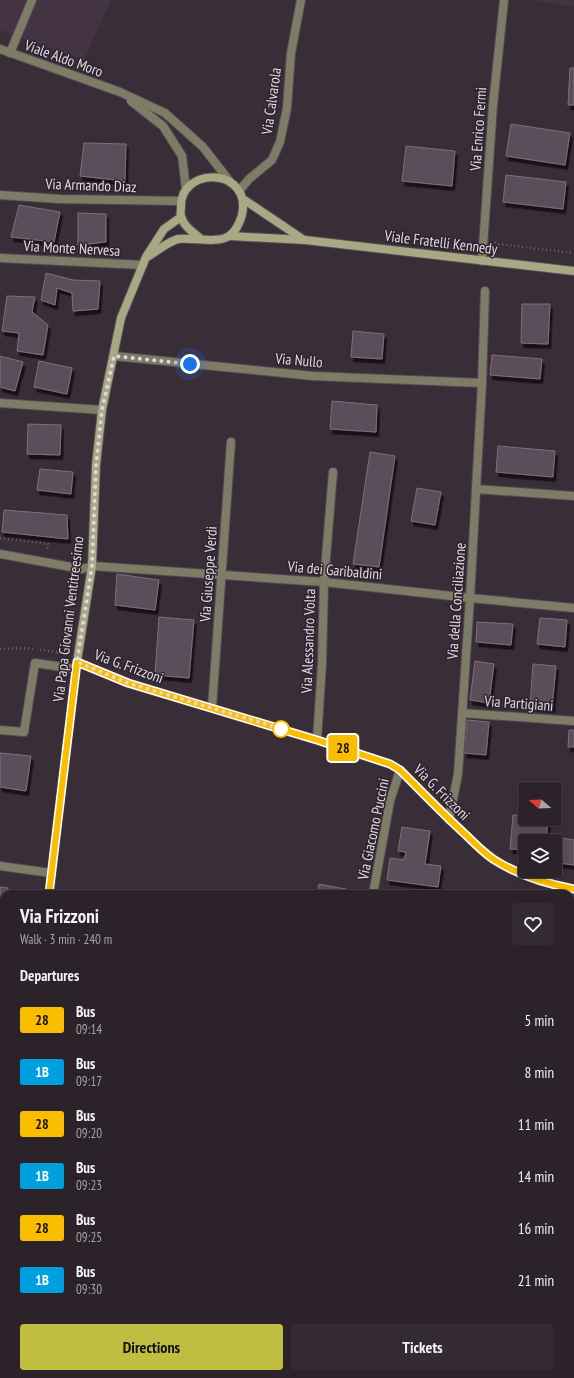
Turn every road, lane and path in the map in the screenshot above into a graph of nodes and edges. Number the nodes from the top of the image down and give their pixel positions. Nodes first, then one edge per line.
1 (32, 0) edge
2 (300, 0) edge
3 (504, 0) edge
4 (0, 50) edge
5 (10, 53) junction
6 (120, 92) junction
7 (231, 183) junction
8 (186, 189) junction
9 (239, 190) junction
10 (0, 195) edge
11 (243, 199) junction
12 (181, 201) junction
13 (181, 217) junction
14 (230, 236) junction
15 (484, 236) junction
16 (201, 239) junction
17 (305, 240) junction
18 (574, 253) edge
19 (146, 257) junction
20 (0, 258) edge
21 (482, 261) junction
22 (143, 265) junction
23 (574, 271) edge
24 (485, 291) dead end
25 (114, 356) junction
26 (482, 383) junction
27 (0, 403) edge
28 (102, 410) junction
29 (231, 442) dead end
30 (333, 472) dead end
31 (476, 489) junction
32 (574, 496) edge
33 (0, 538) edge
34 (0, 554) edge
35 (43, 562) junction
36 (92, 566) junction
37 (222, 575) junction
38 (324, 582) junction
39 (470, 598) junction
40 (574, 608) edge
41 (77, 666) junction
42 (212, 708) junction
43 (462, 713) junction
44 (574, 721) edge
45 (0, 730) edge
46 (317, 740) junction
47 (400, 770) junction
48 (449, 820) junction
49 (0, 866) edge
50 (52, 872) junction
51 (574, 889) edge
52 (50, 890) edge
53 (374, 890) edge

1 - 5 street
2 - 9 street, Via Calvarola
3 - 15 street, Via Enrico Fermi
4 - 5 street, Viale Aldo Moro
5 - 6 street, Viale Aldo Moro
6 - 7 street, Viale Aldo Moro
6 - 8 street, Viale Aldo Moro
7 - 8 street
7 - 9 street
8 - 12 street
9 - 11 street
10 - 12 street, Via Armando Diaz
11 - 14 street
11 - 17 street, Viale Fratelli Kennedy
12 - 13 street
13 - 16 street
13 - 19 street, Via Papa Giovanni Ventitreesimo
14 - 16 street
14 - 17 street, Viale Fratelli Kennedy
15 - 18 path
15 - 21 street, Via Enrico Fermi
16 - 19 street
17 - 21 street, Viale Fratelli Kennedy
19 - 22 street, Via Papa Giovanni Ventitreesimo
20 - 22 street, Via Monte Nervesa
21 - 23 street, Viale Fratelli Kennedy
22 - 25 street, Via Papa Giovanni Ventitreesimo
24 - 26 street, Via della Conciliazione
25 - 26 street, Via Nullo
25 - 28 street, Via Papa Giovanni Ventitreesimo
26 - 31 street, Via della Conciliazione
27 - 28 street
28 - 36 street, Via Papa Giovanni Ventitreesimo
29 - 37 street, Via Giuseppe Verdi
30 - 38 street, Via Alessandro Volta
31 - 32 street
31 - 39 street, Via della Conciliazione
33 - 35 path
34 - 35 street, Via dei Garibaldini
35 - 36 street, Via dei Garibaldini
36 - 37 street, Via dei Garibaldini
36 - 41 street, Via Papa Giovanni Ventitreesimo
37 - 38 street, Via dei Garibaldini
37 - 42 street, Via Giuseppe Verdi
38 - 39 street, Via dei Garibaldini
38 - 46 street, Via Alessandro Volta
39 - 40 street, Via dei Garibaldini
39 - 43 street, Via della Conciliazione
41 - 42 street, Via G. Frizzoni
41 - 45 street, Via G. Frizzoni
41 - 50 street, Via Papa Giovanni Ventitreesimo
42 - 46 street, Via G. Frizzoni
43 - 44 street, Via Partigiani
43 - 48 street, Via della Conciliazione
46 - 47 street, Via G. Frizzoni
47 - 48 street, Via G. Frizzoni
47 - 53 street, Via Giacomo Puccini
48 - 51 street, Via G. Frizzoni
49 - 50 street
50 - 52 street, Via Papa Giovanni Ventitreesimo

